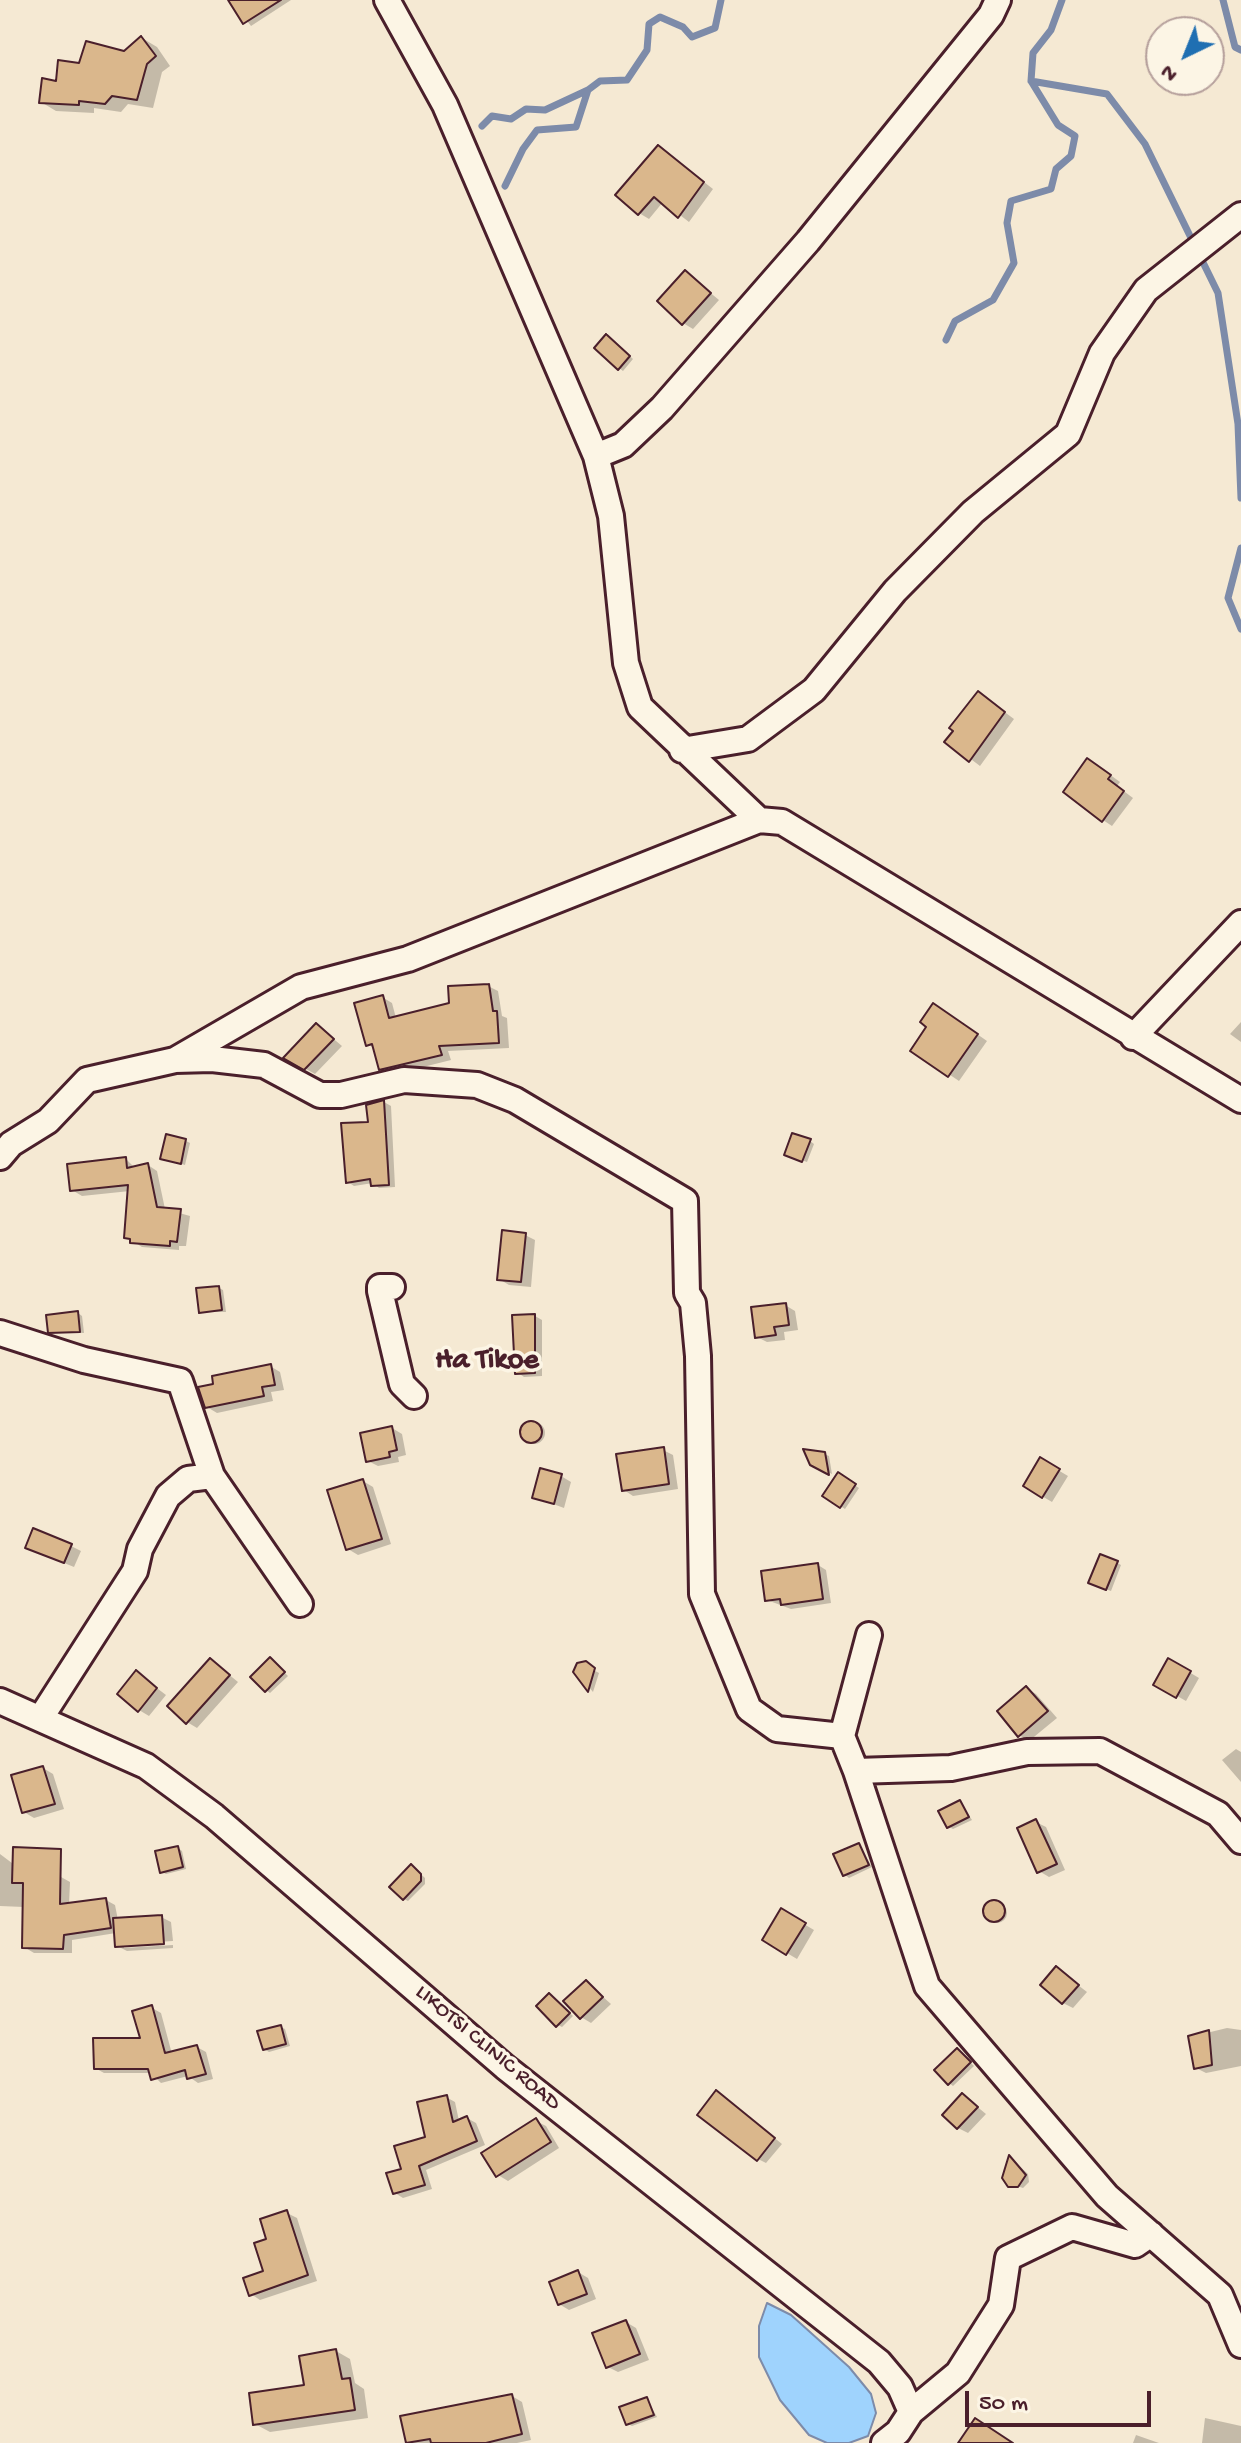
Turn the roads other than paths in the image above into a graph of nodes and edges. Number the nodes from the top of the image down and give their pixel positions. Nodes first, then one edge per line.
1 (387, 0) edge
2 (998, 0) edge
3 (1241, 215) edge
4 (596, 456) junction
5 (682, 750) junction
6 (759, 820) junction
7 (1241, 923) edge
8 (1133, 1037) junction
9 (175, 1060) junction
10 (1241, 1100) edge
11 (0, 1157) edge
12 (392, 1287) dead end
13 (0, 1333) edge
14 (414, 1396) dead end
15 (212, 1476) junction
16 (300, 1604) dead end
17 (869, 1635) dead end
18 (0, 1701) edge
19 (40, 1719) junction
20 (842, 1736) junction
21 (856, 1771) junction
22 (1241, 1804) edge
23 (1218, 1814) junction
24 (1241, 1841) edge
25 (1151, 2234) junction
26 (1230, 2296) edge
27 (1241, 2345) edge
28 (911, 2412) junction
29 (884, 2443) edge

1 - 4 street
2 - 4 street
3 - 5 street
4 - 5 street
5 - 6 street
6 - 8 street
6 - 9 street
7 - 8 street
8 - 10 street
9 - 11 street
9 - 20 street
12 - 14 street
13 - 15 street
15 - 16 street
15 - 19 street
17 - 20 street
18 - 19 street, LIKOTSI CLINIC ROAD
19 - 28 street, LIKOTSI CLINIC ROAD
20 - 21 street
21 - 23 street
21 - 25 street
22 - 23 street
23 - 24 street
25 - 26 street
25 - 28 street
26 - 27 street
28 - 29 street

